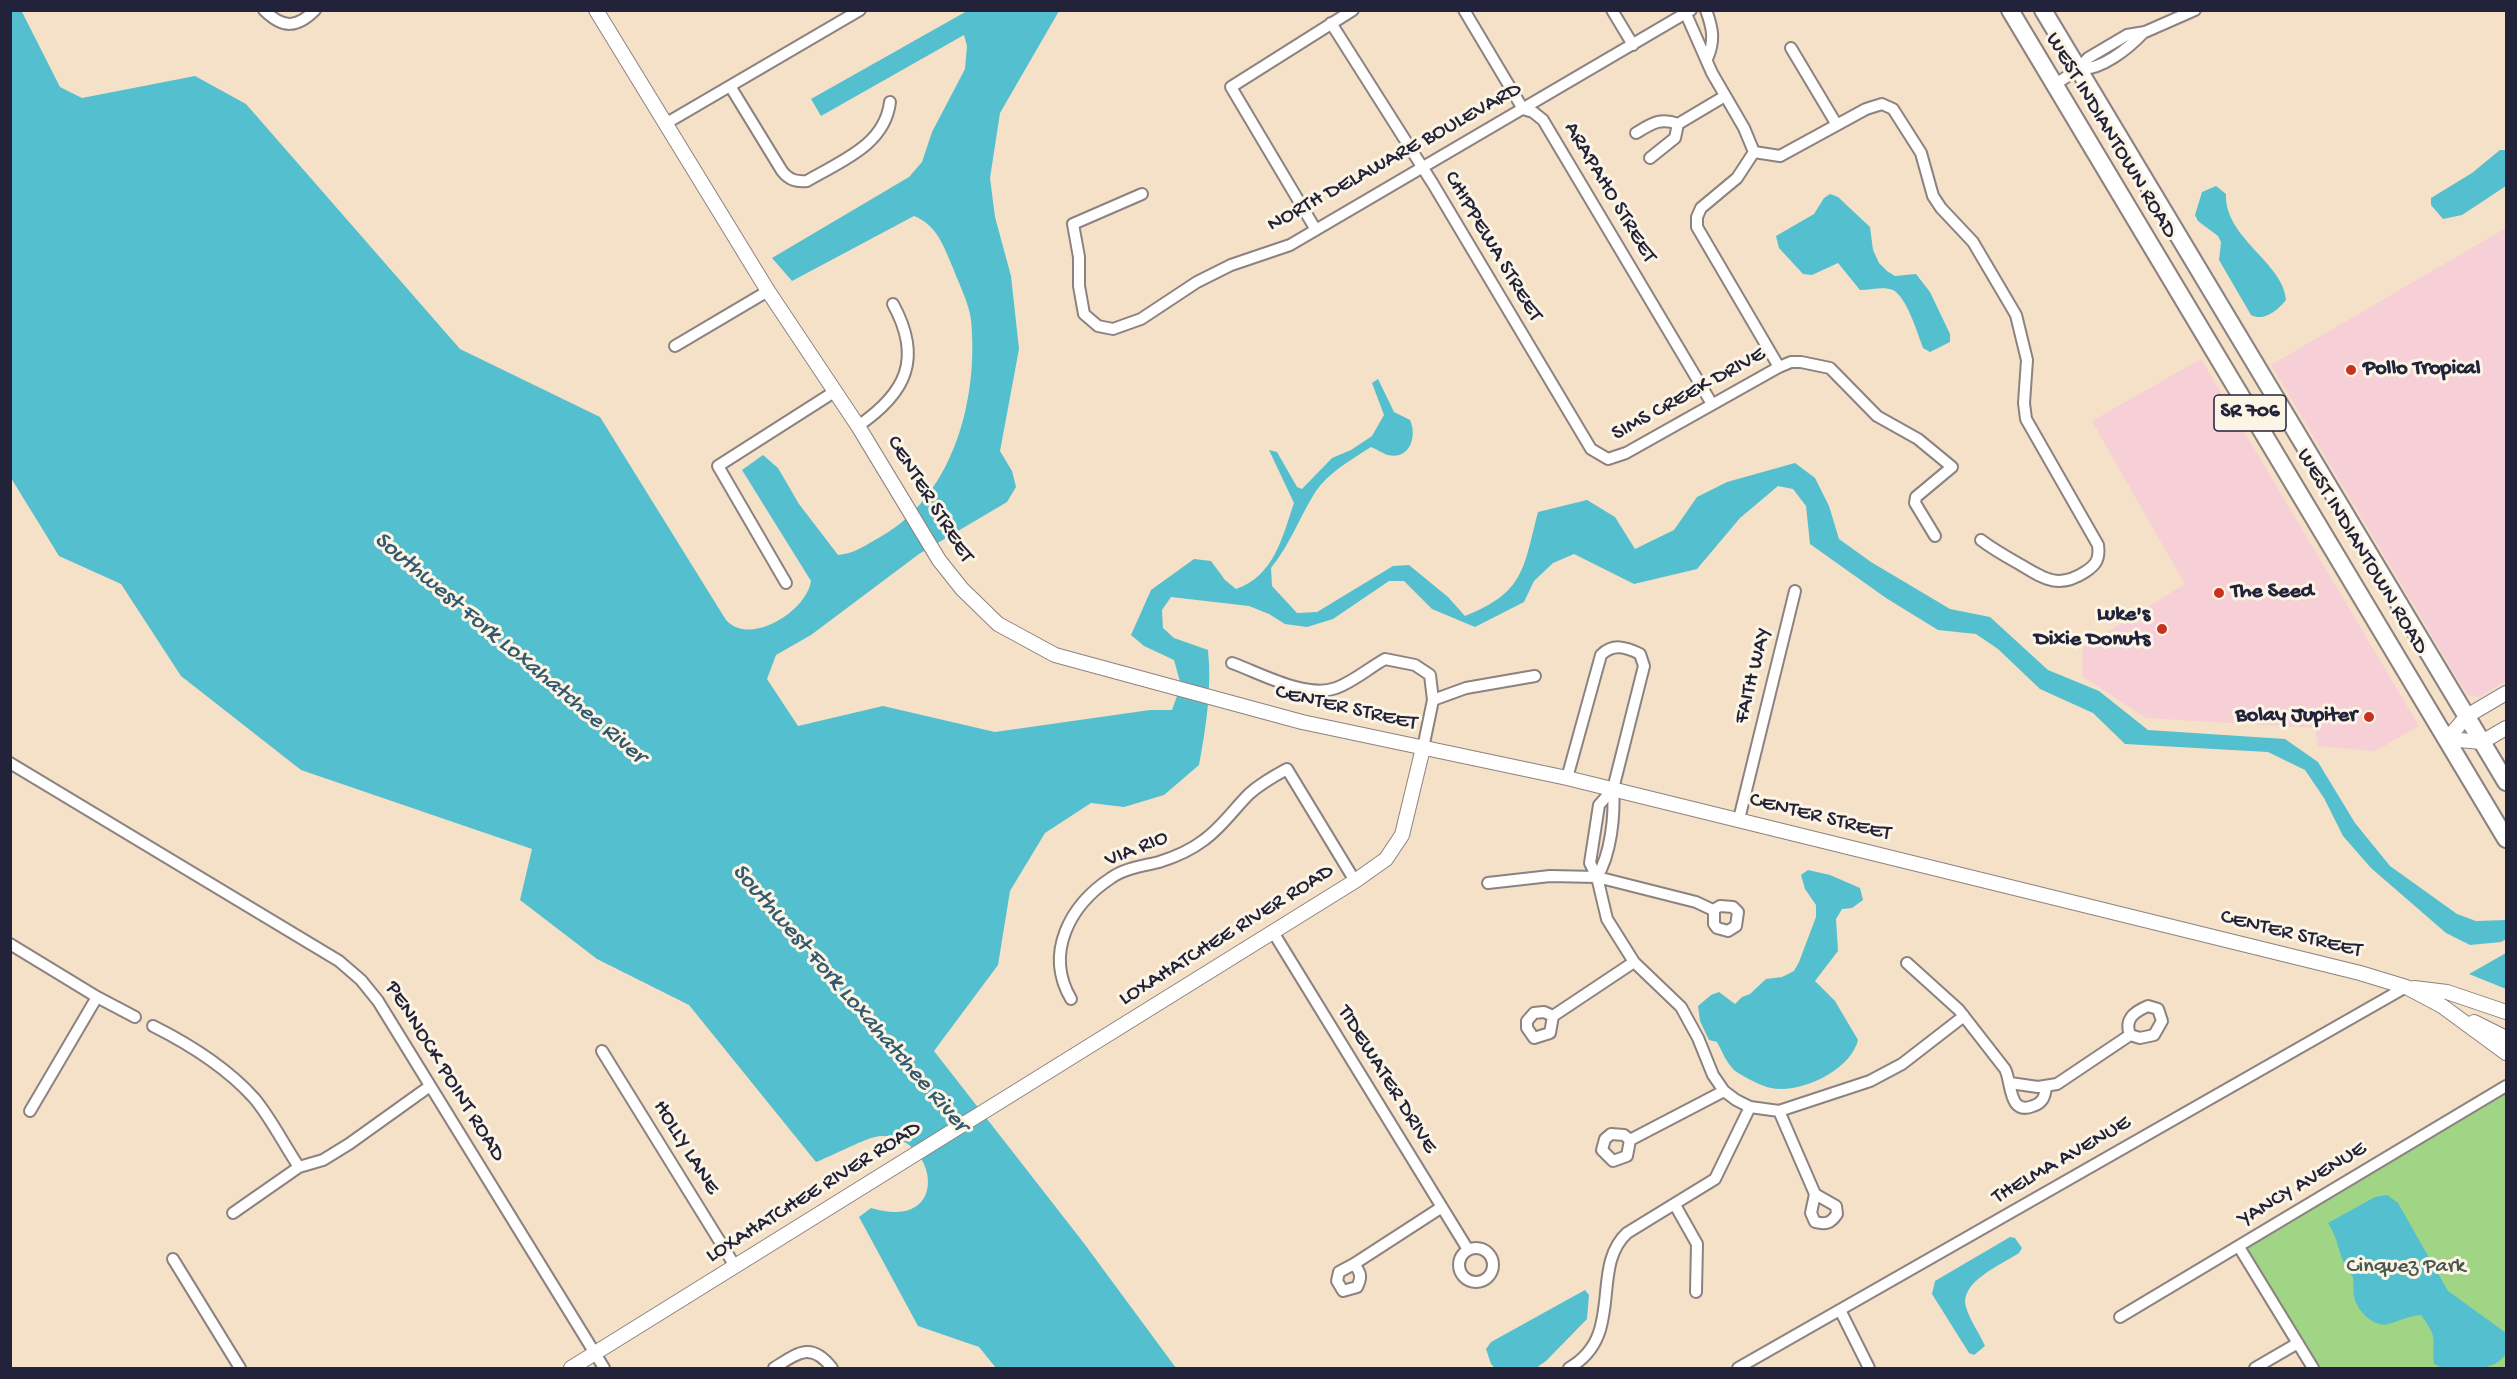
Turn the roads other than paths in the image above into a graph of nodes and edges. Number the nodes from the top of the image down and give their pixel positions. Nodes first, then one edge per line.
1 (264, 10) edge
2 (315, 10) edge
3 (596, 10) edge
4 (860, 10) edge
5 (1353, 10) edge
6 (1464, 10) edge
7 (1612, 10) edge
8 (1706, 10) edge
9 (2010, 10) edge
10 (2043, 10) edge
11 (2195, 10) edge
12 (1688, 12) edge
13 (1331, 23) junction
14 (1633, 45) junction
15 (1791, 48) dead end
16 (1707, 59) junction
17 (2078, 69) junction
18 (730, 86) junction
19 (2053, 86) junction
20 (1725, 96) junction
21 (890, 102) dead end
22 (1522, 109) junction
23 (665, 124) junction
24 (1678, 124) junction
25 (1837, 125) junction
26 (1636, 133) dead end
27 (1754, 152) junction
28 (1650, 158) dead end
29 (1420, 169) junction
30 (1142, 194) dead end
31 (1316, 230) junction
32 (768, 291) junction
33 (893, 304) dead end
34 (675, 346) dead end
35 (1779, 367) junction
36 (834, 392) junction
37 (1712, 404) junction
38 (858, 426) junction
39 (1603, 458) joint
40 (1935, 536) dead end
41 (1981, 540) dead end
42 (786, 583) dead end
43 (1795, 591) dead end
44 (1232, 663) dead end
45 (1535, 676) dead end
46 (2506, 693) edge
47 (1433, 700) junction
48 (2467, 716) junction
49 (2506, 728) edge
50 (2447, 739) junction
51 (2482, 742) junction
52 (1423, 748) junction
53 (10, 764) edge
54 (1287, 769) joint
55 (1567, 778) junction
56 (2506, 783) edge
57 (1613, 789) junction
58 (1739, 819) junction
59 (2506, 839) edge
60 (1597, 877) junction
61 (1355, 881) junction
62 (1488, 884) dead end
63 (1713, 910) dead end
64 (1273, 932) junction
65 (10, 944) edge
66 (1634, 962) junction
67 (1907, 963) dead end
68 (2406, 987) junction
69 (97, 997) junction
70 (1071, 999) dead end
71 (2442, 1006) junction
72 (2506, 1012) edge
73 (1553, 1016) dead end
74 (1964, 1016) junction
75 (135, 1017) dead end
76 (153, 1026) dead end
77 (2130, 1035) dead end
78 (2506, 1038) edge
79 (602, 1051) dead end
80 (2506, 1053) edge
81 (2010, 1083) junction
82 (430, 1086) junction
83 (2506, 1086) edge
84 (2046, 1087) junction
85 (1724, 1091) junction
86 (1750, 1107) junction
87 (30, 1111) dead end
88 (1779, 1111) junction
89 (1630, 1140) dead end
90 (299, 1167) junction
91 (1815, 1194) dead end
92 (1675, 1205) junction
93 (1442, 1207) junction
94 (233, 1213) dead end
95 (2240, 1247) junction
96 (1467, 1248) dead end
97 (173, 1259) dead end
98 (1354, 1264) dead end
99 (735, 1266) junction
100 (1696, 1292) dead end
101 (1840, 1310) junction
102 (2120, 1317) dead end
103 (2298, 1343) junction
104 (595, 1353) junction
105 (240, 1368) edge
106 (571, 1368) edge
107 (604, 1368) edge
108 (774, 1368) edge
109 (832, 1368) edge
110 (1569, 1368) edge
111 (1737, 1368) edge
112 (1869, 1368) edge
113 (2255, 1368) edge
114 (2313, 1368) edge

1 - 2 street
3 - 23 street, CENTER STREET
4 - 18 street
5 - 13 street
6 - 22 street, ARAPAHO STREET
7 - 14 street
8 - 16 street
9 - 19 main road, WEST INDIANTOWN ROAD / SR 706
10 - 17 main road, WEST INDIANTOWN ROAD / SR 706
11 - 17 street
12 - 14 street, NORTH DELAWARE BOULEVARD
12 - 16 street
13 - 29 street, CHIPPEWA STREET
13 - 31 street
14 - 22 street, NORTH DELAWARE BOULEVARD
15 - 25 street
16 - 20 street
17 - 19 street
17 - 48 main road, WEST INDIANTOWN ROAD / SR 706
18 - 21 street
18 - 23 street
19 - 50 main road, WEST INDIANTOWN ROAD / SR 706
20 - 24 street
20 - 27 street
22 - 29 street, NORTH DELAWARE BOULEVARD
22 - 37 street, ARAPAHO STREET
23 - 32 street, CENTER STREET
24 - 26 street
24 - 28 street
25 - 27 street
25 - 41 street
27 - 35 street
29 - 31 street, NORTH DELAWARE BOULEVARD
29 - 39 street, CHIPPEWA STREET
30 - 31 street, NORTH DELAWARE BOULEVARD
32 - 34 street
32 - 36 street, CENTER STREET
33 - 38 street
35 - 37 street, SIMS CREEK DRIVE
35 - 40 street, SIMS CREEK DRIVE
36 - 38 street, CENTER STREET
36 - 42 street
37 - 39 street, SIMS CREEK DRIVE
38 - 52 street, CENTER STREET
43 - 58 street, FAITH WAY
44 - 47 street
45 - 47 street
46 - 48 street
47 - 52 street
48 - 50 street
48 - 51 main road, WEST INDIANTOWN ROAD / SR 706
49 - 51 street
50 - 51 street
50 - 59 main road, WEST INDIANTOWN ROAD / SR 706
51 - 56 main road, WEST INDIANTOWN ROAD / SR 706
52 - 55 street, CENTER STREET
52 - 61 street, LOXAHATCHEE RIVER ROAD
53 - 82 street, PENNOCK POINT ROAD
54 - 61 street, LOXAHATCHEE RIVER ROAD
54 - 70 street, VIA RIO
55 - 57 street, CENTER STREET
55 - 57 street
57 - 58 street, CENTER STREET
57 - 60 street
57 - 60 street
58 - 68 street, CENTER STREET
60 - 62 street
60 - 63 street
60 - 66 street
61 - 64 street, LOXAHATCHEE RIVER ROAD
64 - 93 street, TIDEWATER DRIVE
64 - 99 street, LOXAHATCHEE RIVER ROAD
65 - 69 street
66 - 73 street
66 - 85 street
67 - 74 street
68 - 71 street, CENTER STREET
68 - 72 street, CENTER STREET
68 - 101 street, THELMA AVENUE
69 - 75 street
69 - 87 street
71 - 78 street
71 - 80 street, CENTER STREET
74 - 81 street
74 - 88 street
76 - 90 street
77 - 84 street
79 - 99 street, HOLLY LANE
81 - 84 street
81 - 84 street
82 - 90 street
82 - 104 street, PENNOCK POINT ROAD
83 - 95 street, YANCY AVENUE
85 - 86 street
85 - 89 street
86 - 88 street
86 - 92 street
88 - 91 street
90 - 94 street
92 - 100 street
92 - 110 street
93 - 96 street, TIDEWATER DRIVE
93 - 98 street
95 - 102 street, YANCY AVENUE
95 - 103 street
97 - 105 street
99 - 104 street, LOXAHATCHEE RIVER ROAD
101 - 111 street, THELMA AVENUE
101 - 112 street
103 - 113 street
103 - 114 street
104 - 106 street, LOXAHATCHEE RIVER ROAD
104 - 107 street, PENNOCK POINT ROAD
108 - 109 street

